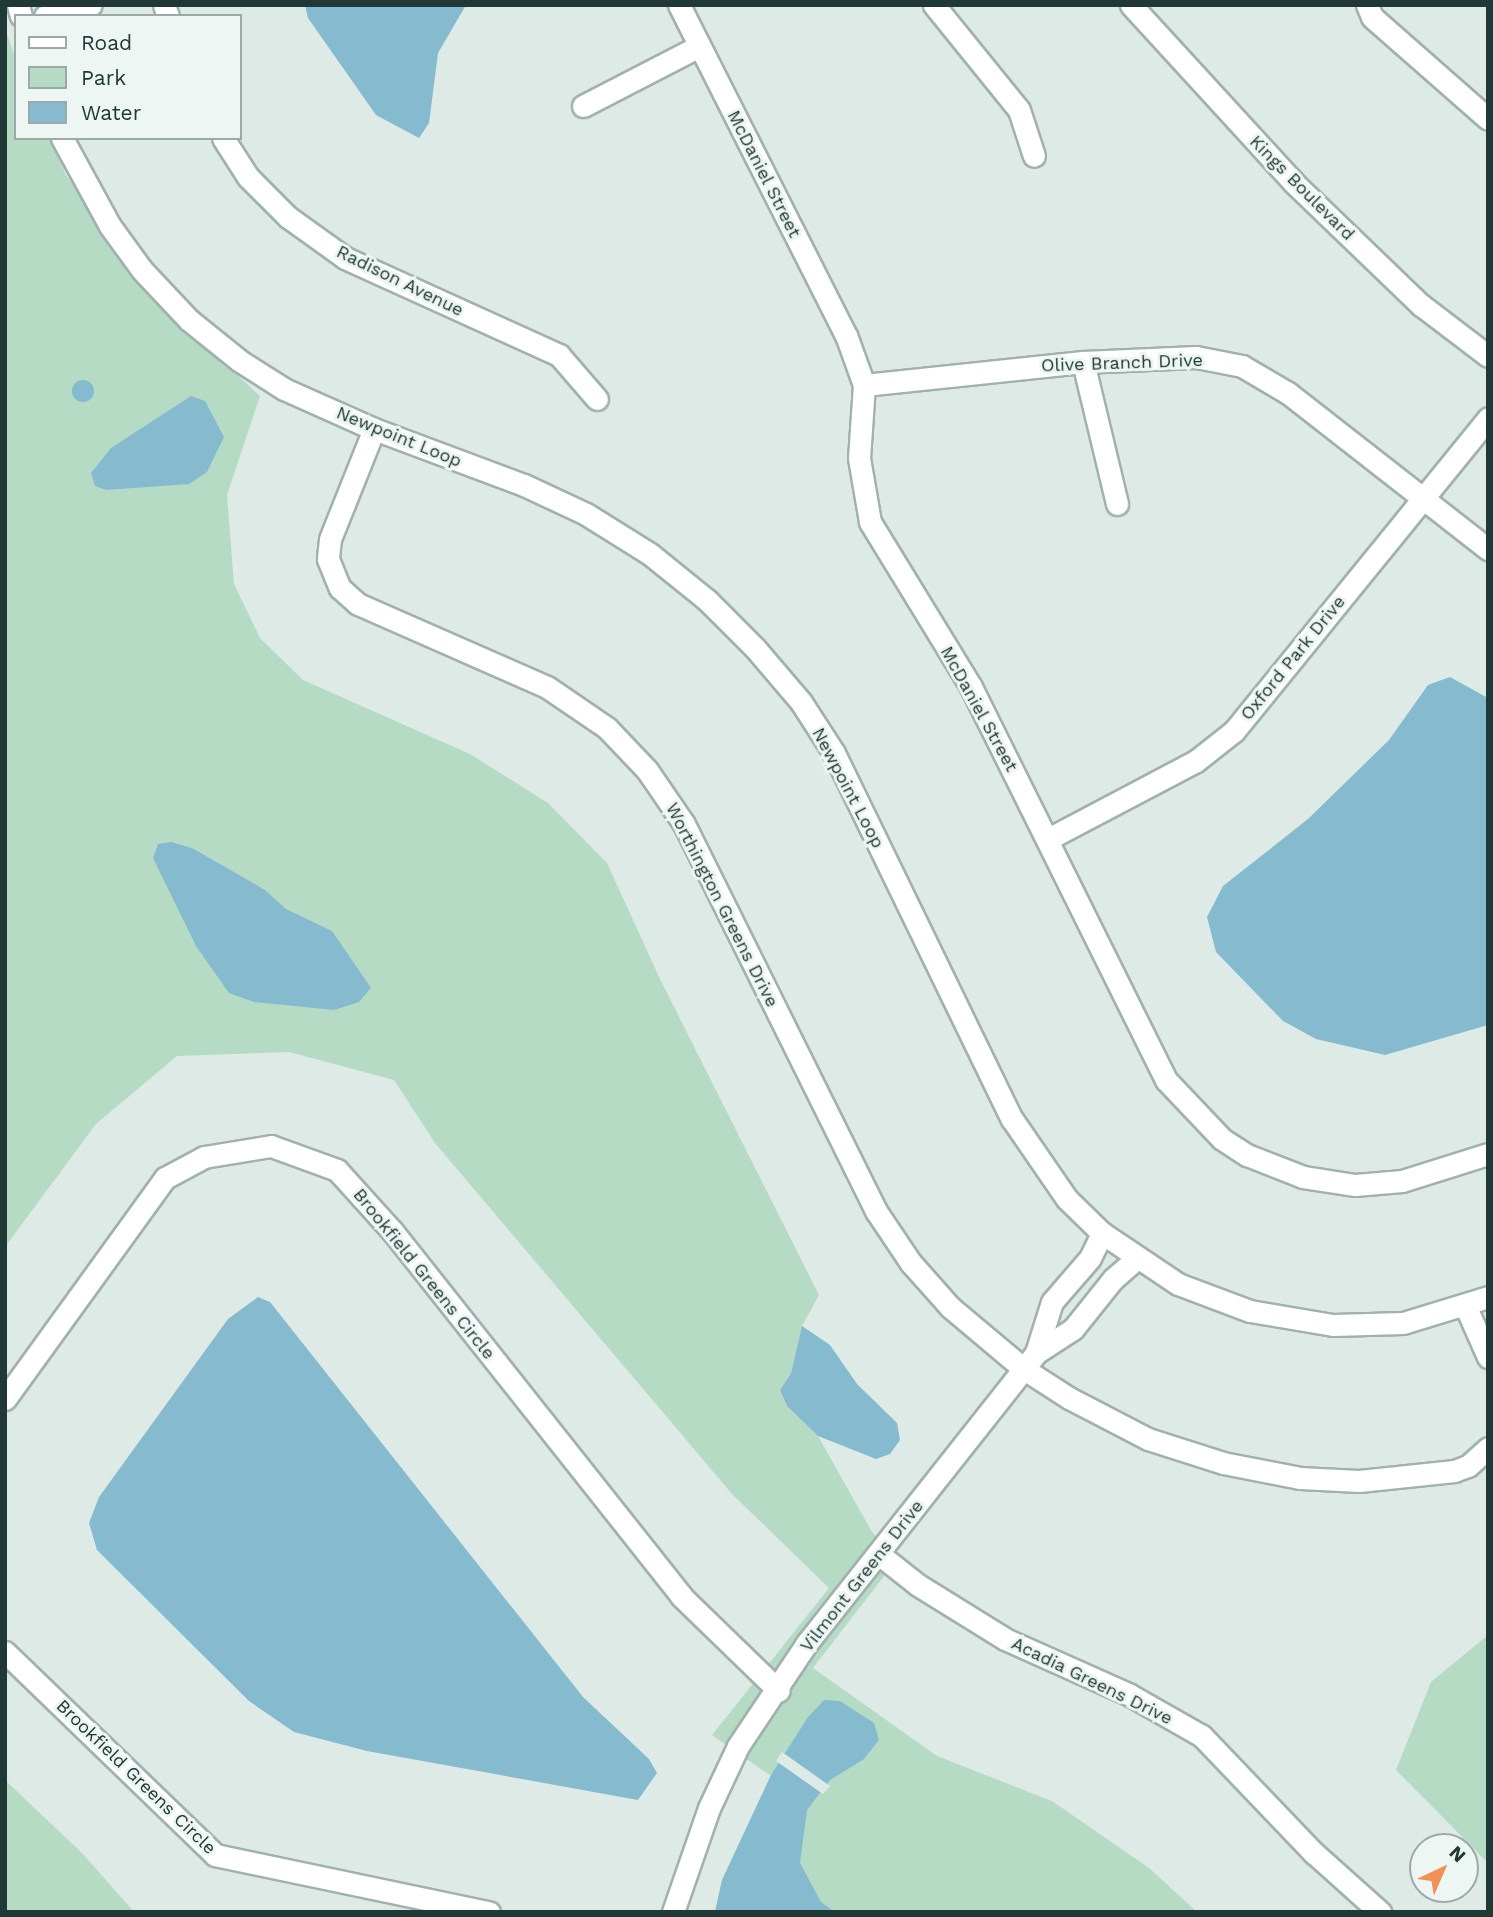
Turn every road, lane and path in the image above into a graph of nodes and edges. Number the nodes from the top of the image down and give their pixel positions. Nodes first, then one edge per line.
1 (91, 5) edge
2 (679, 5) edge
3 (934, 5) edge
4 (1131, 5) edge
5 (1367, 5) edge
6 (53, 14) edge
7 (699, 46) junction
8 (583, 106) dead end
9 (1488, 119) edge
10 (63, 140) edge
11 (224, 140) edge
12 (1034, 156) dead end
13 (1488, 356) edge
14 (1083, 362) junction
15 (864, 385) junction
16 (597, 398) dead end
17 (1488, 418) edge
18 (374, 429) junction
19 (1422, 498) junction
20 (1118, 504) dead end
21 (1488, 549) edge
22 (1048, 839) junction
23 (1488, 1154) edge
24 (1102, 1233) junction
25 (1136, 1259) junction
26 (1488, 1297) edge
27 (1465, 1305) junction
28 (1488, 1357) edge
29 (1030, 1361) junction
30 (5, 1399) edge
31 (1488, 1448) edge
32 (880, 1555) junction
33 (5, 1652) edge
34 (779, 1691) junction
35 (489, 1912) edge
36 (673, 1912) edge
37 (1380, 1912) edge

1 - 6 street
2 - 7 street, McDaniel Street
3 - 12 street
4 - 13 street, Kings Boulevard
5 - 9 street
7 - 8 street
7 - 15 street, McDaniel Street
10 - 18 street, Newpoint Loop
11 - 16 street, Radison Avenue
14 - 15 street, Olive Branch Drive
14 - 19 street, Olive Branch Drive
14 - 20 street
15 - 22 street, McDaniel Street
17 - 19 street, Oxford Park Drive
18 - 24 street, Newpoint Loop
18 - 29 street, Worthington Greens Drive
19 - 21 street, Olive Branch Drive
19 - 22 street, Oxford Park Drive
22 - 23 street, McDaniel Street
24 - 25 street, Newpoint Loop
24 - 29 street
25 - 27 street, Newpoint Loop
25 - 29 street
26 - 27 street, Newpoint Loop
27 - 28 street
29 - 31 street, Worthington Greens Drive
29 - 32 street, Vilmont Greens Drive
30 - 34 street, Brookfield Greens Circle
32 - 34 street, Vilmont Greens Drive
32 - 37 street, Acadia Greens Drive
33 - 35 street, Brookfield Greens Circle
34 - 36 street, Vilmont Greens Drive

